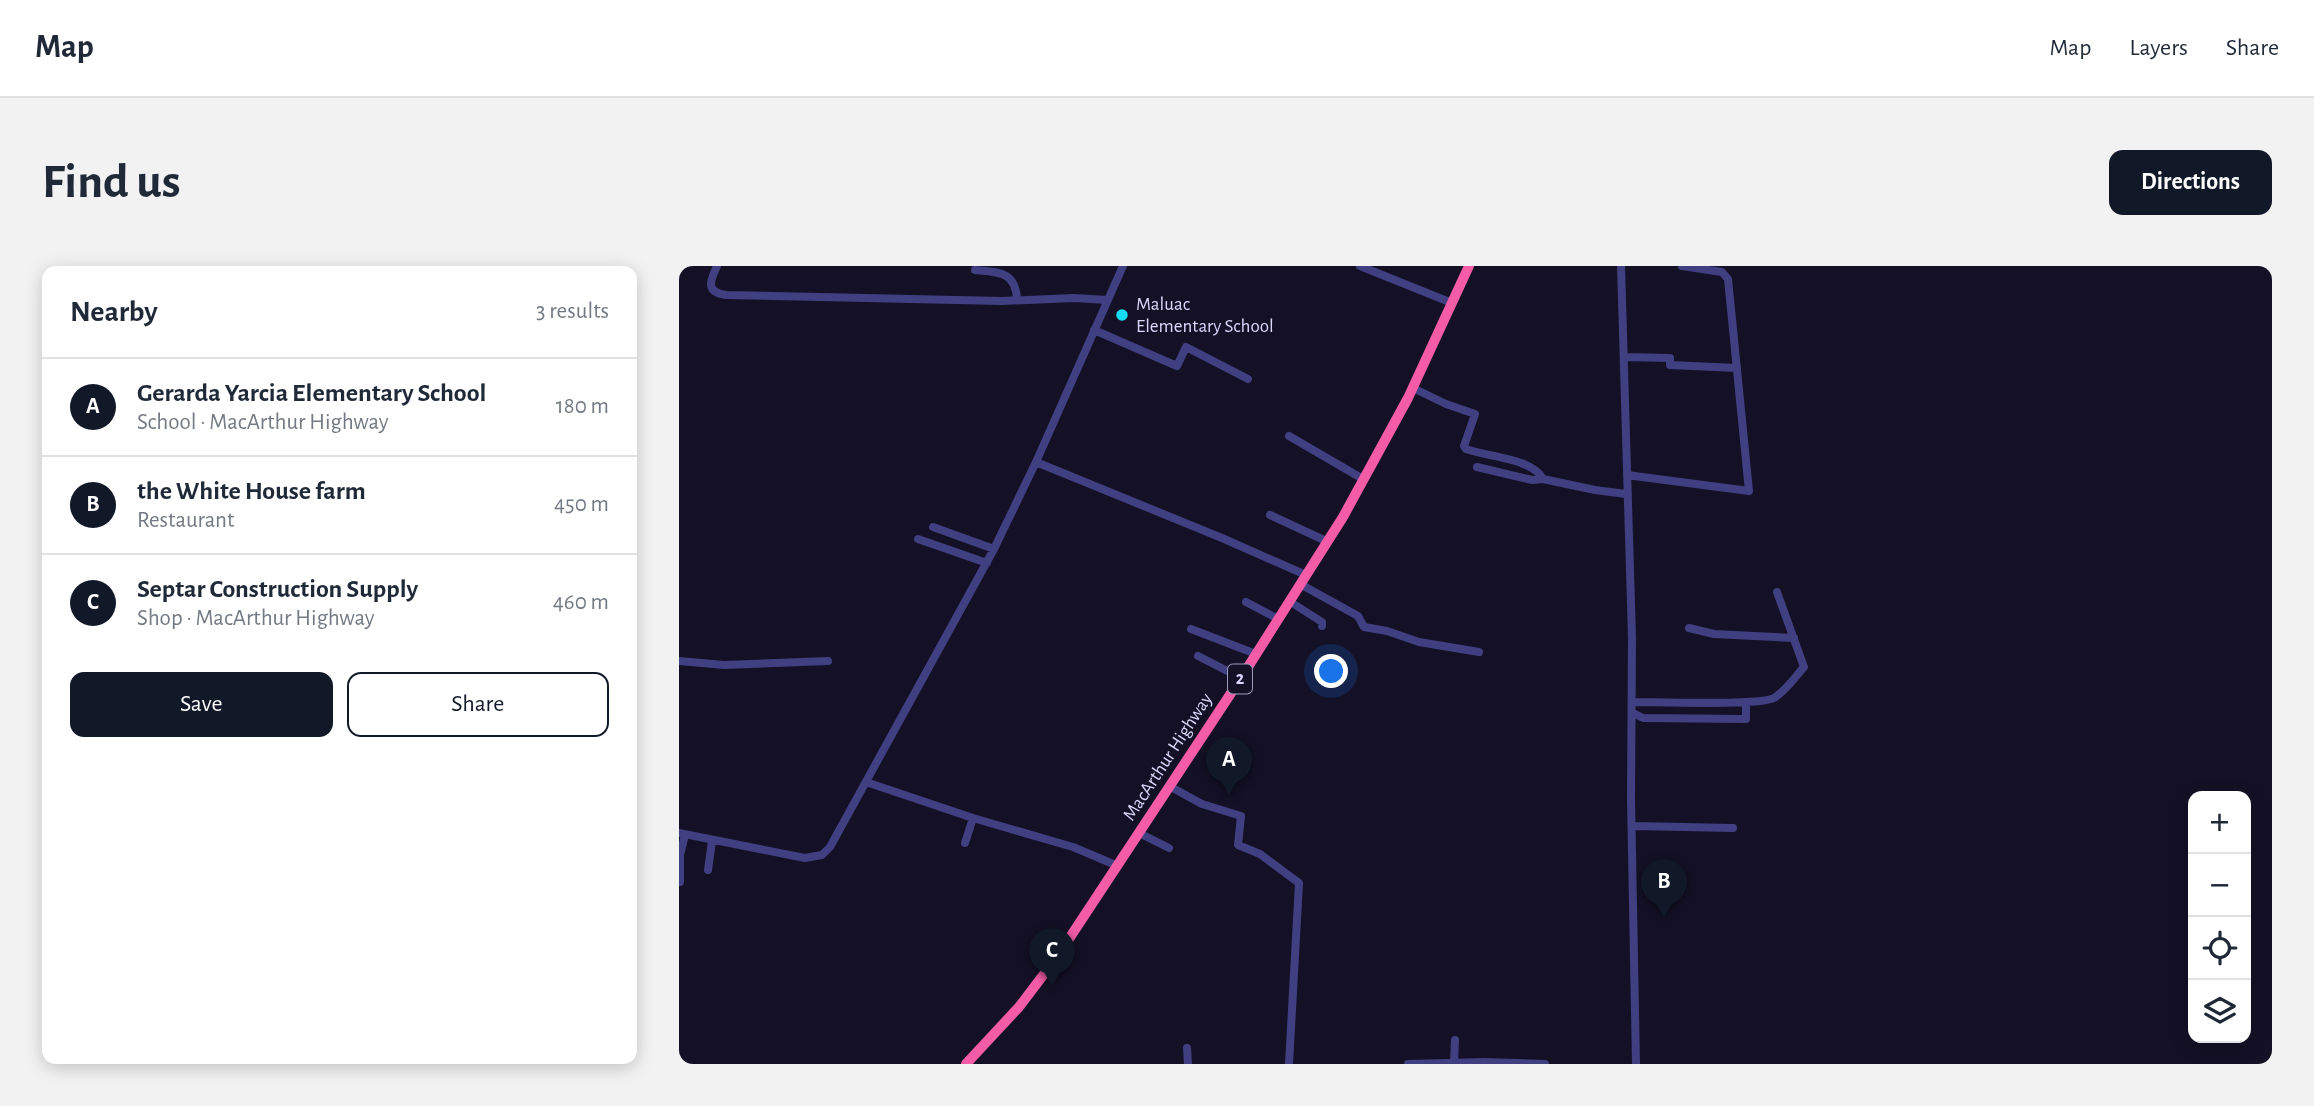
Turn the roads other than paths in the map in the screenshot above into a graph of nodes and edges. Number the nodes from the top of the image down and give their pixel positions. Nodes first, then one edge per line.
1 (717, 266) edge
2 (1123, 266) edge
3 (1360, 266) edge
4 (1469, 266) edge
5 (1621, 266) edge
6 (1682, 266) edge
7 (975, 270) dead end
8 (1017, 300) junction
9 (1107, 300) junction
10 (1451, 303) junction
11 (1094, 330) junction
12 (1625, 356) junction
13 (1737, 368) junction
14 (1248, 379) dead end
15 (1413, 388) junction
16 (1289, 436) dead end
17 (1035, 462) junction
18 (1477, 467) dead end
19 (1627, 475) junction
20 (1363, 479) junction
21 (1543, 479) junction
22 (1626, 494) junction
23 (1270, 515) dead end
24 (933, 527) dead end
25 (918, 538) dead end
26 (1326, 541) junction
27 (993, 549) junction
28 (986, 563) junction
29 (1303, 580) junction
30 (1777, 592) dead end
31 (1289, 601) junction
32 (1246, 602) dead end
33 (1278, 619) junction
34 (1322, 626) dead end
35 (1689, 628) dead end
36 (1191, 629) dead end
37 (1794, 638) junction
38 (1479, 652) dead end
39 (1256, 653) junction
40 (1198, 656) dead end
41 (679, 661) edge
42 (828, 661) dead end
43 (1241, 678) junction
44 (1632, 702) junction
45 (1746, 702) junction
46 (1633, 713) junction
47 (866, 782) junction
48 (1170, 786) junction
49 (973, 818) junction
50 (1633, 826) junction
51 (1733, 828) dead end
52 (1139, 833) junction
53 (682, 834) edge
54 (712, 841) junction
55 (965, 843) dead end
56 (1169, 848) dead end
57 (1118, 866) junction
58 (708, 870) dead end
59 (680, 881) edge
60 (1454, 1040) dead end
61 (1187, 1048) dead end
62 (1456, 1063) edge
63 (966, 1064) edge
64 (1188, 1064) edge
65 (1289, 1064) edge
66 (1408, 1064) edge
67 (1545, 1064) edge
68 (1636, 1064) edge

1 - 8 street
2 - 9 street
3 - 10 street
4 - 10 highway, MacArthur Highway / 2
5 - 12 street
6 - 13 street
7 - 8 street
8 - 9 street
9 - 11 street
10 - 15 highway, MacArthur Highway / 2
11 - 14 street
11 - 17 street
12 - 13 street
12 - 19 street
13 - 19 street
15 - 20 highway, MacArthur Highway / 2
15 - 21 street
16 - 20 street
17 - 27 street
17 - 29 street
18 - 21 street
19 - 22 street
20 - 26 highway, MacArthur Highway / 2
21 - 22 street
22 - 44 street
23 - 26 street
24 - 27 street
25 - 28 street
26 - 29 highway, MacArthur Highway / 2
27 - 28 street
28 - 47 street
29 - 31 highway, MacArthur Highway / 2
29 - 38 street
30 - 37 street
31 - 33 highway, MacArthur Highway / 2
31 - 34 street
32 - 33 street
33 - 39 highway, MacArthur Highway / 2
35 - 37 street
36 - 39 street
37 - 45 street
39 - 43 highway, MacArthur Highway / 2
40 - 43 street
41 - 42 street
43 - 48 highway, MacArthur Highway / 2
44 - 45 street
44 - 46 street
45 - 46 street
46 - 50 street
47 - 49 street
47 - 54 street
48 - 52 highway, MacArthur Highway / 2
48 - 65 street
49 - 55 street
49 - 57 street
50 - 51 street
50 - 68 street
52 - 56 street
52 - 57 highway, MacArthur Highway / 2
53 - 54 street
53 - 59 street
54 - 58 street
57 - 63 highway, MacArthur Highway / 2
60 - 62 street
61 - 64 street
62 - 66 street
62 - 67 street

